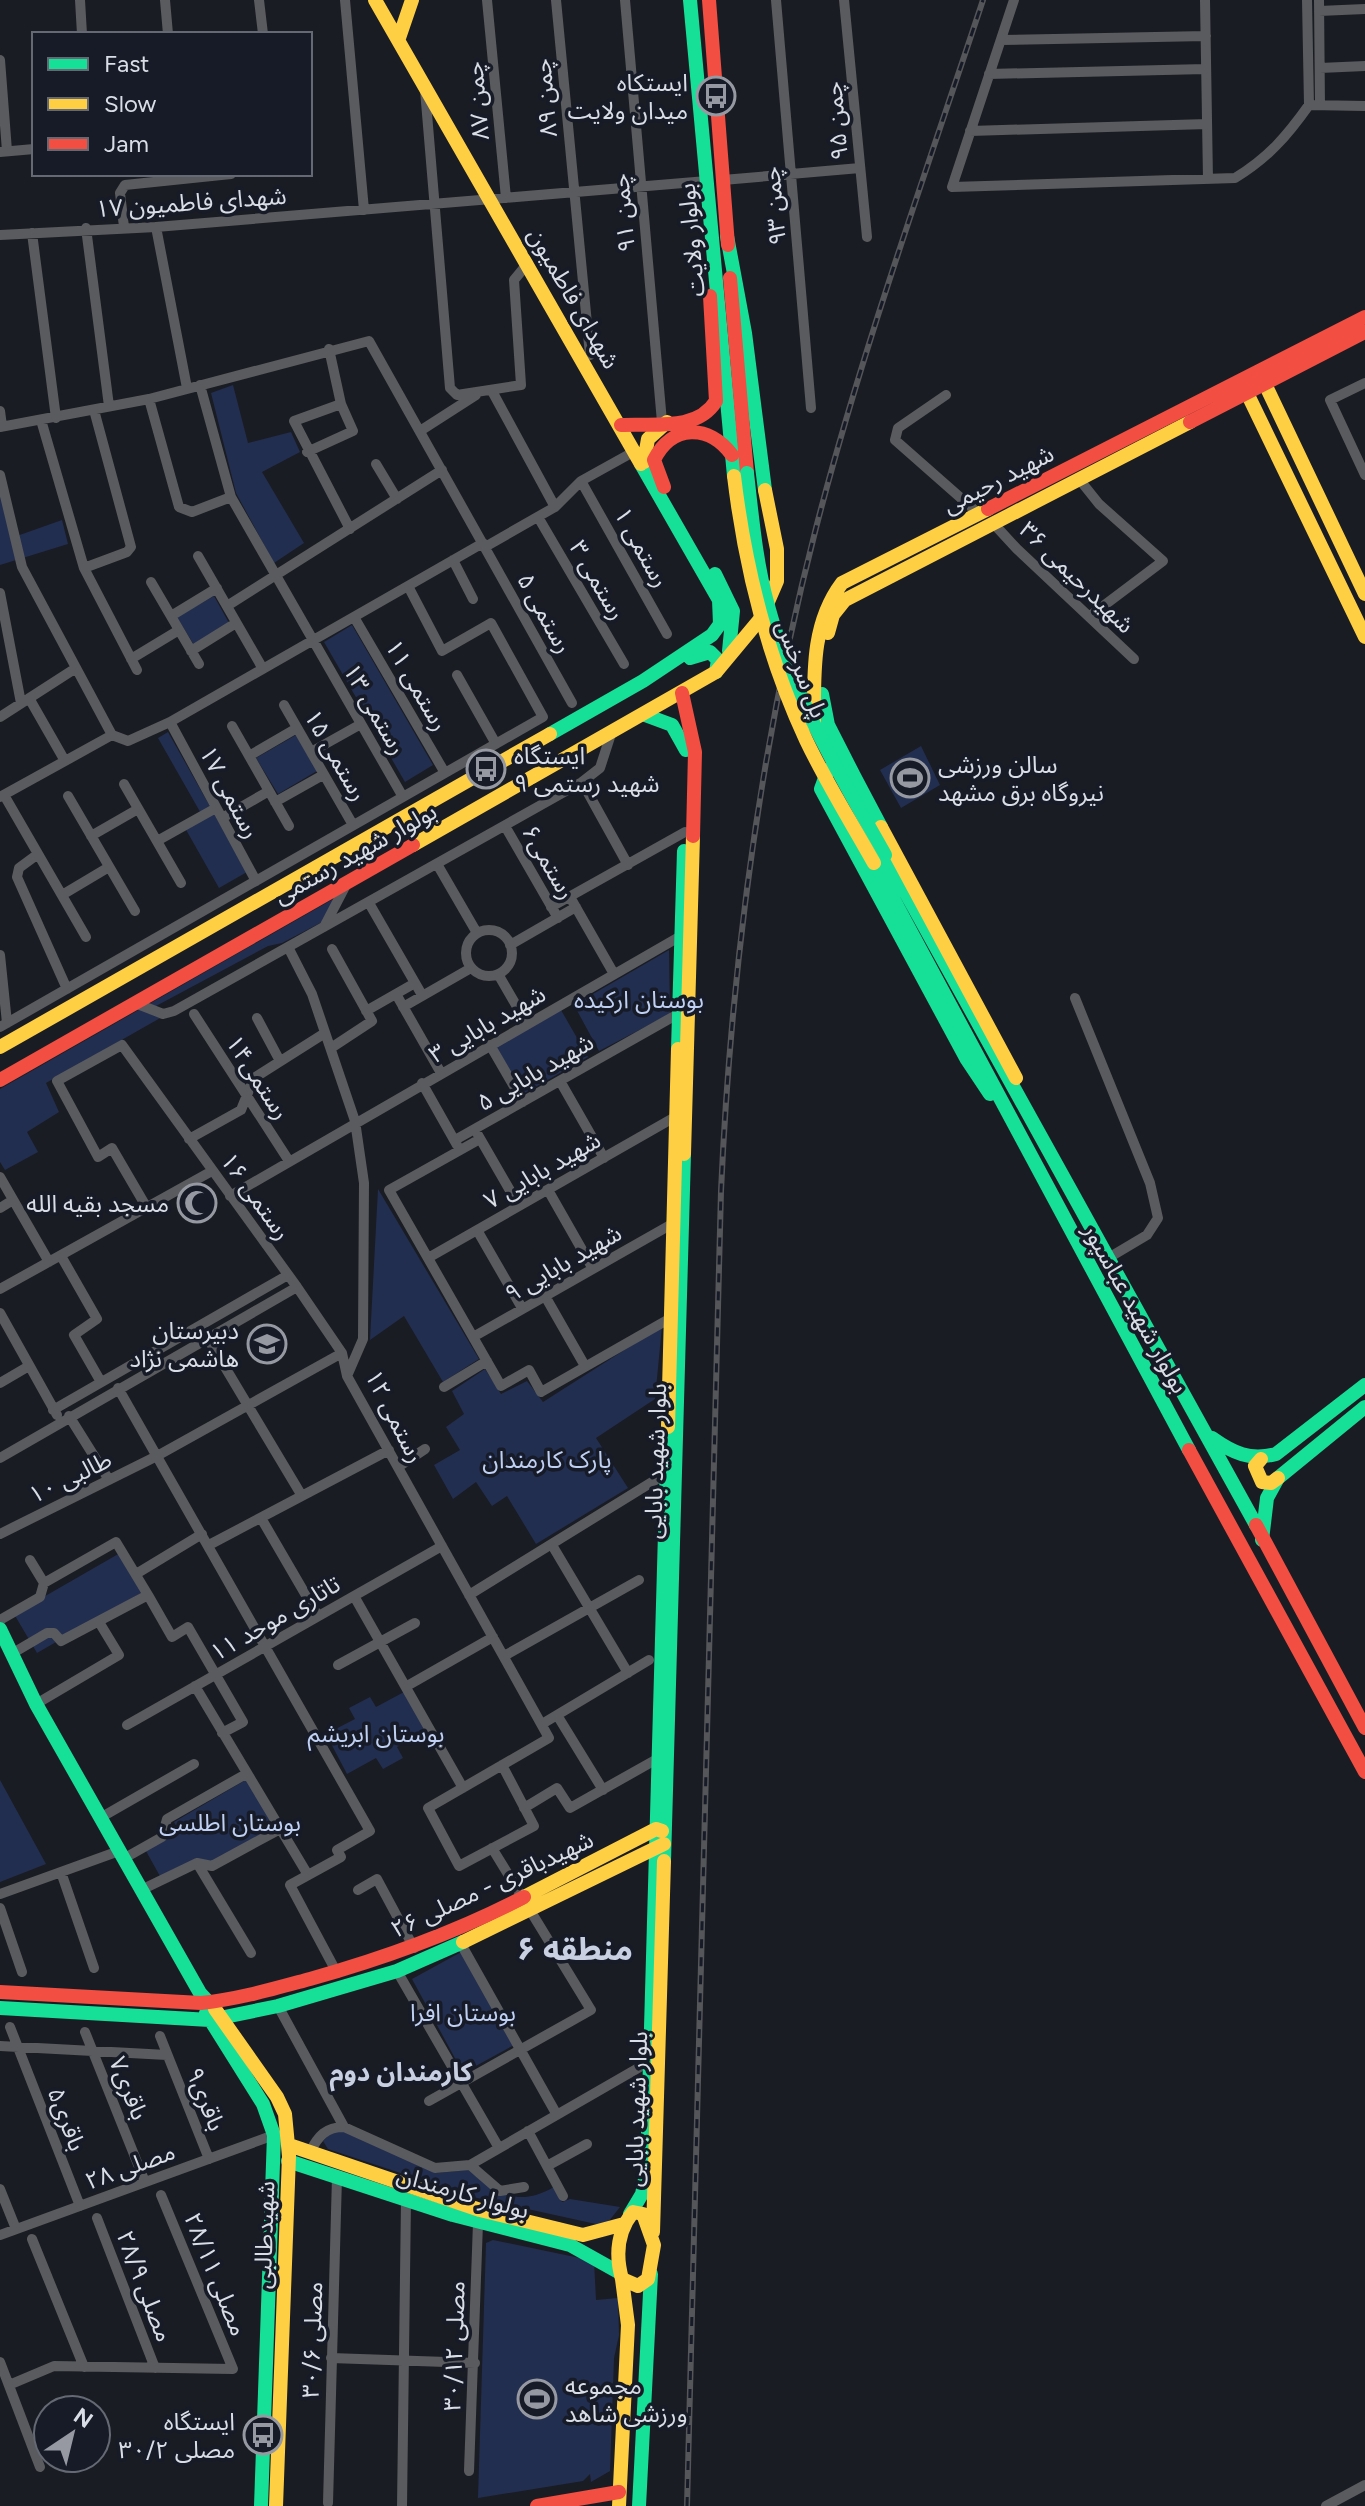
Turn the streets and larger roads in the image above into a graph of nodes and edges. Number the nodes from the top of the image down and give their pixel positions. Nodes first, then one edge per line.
1 (80, 0) edge
2 (165, 0) edge
3 (259, 0) edge
4 (345, 0) edge
5 (375, 0) edge
6 (412, 0) edge
7 (487, 0) edge
8 (556, 0) edge
9 (625, 0) edge
10 (709, 0) edge
11 (776, 0) edge
12 (844, 0) edge
13 (1014, 0) edge
14 (1205, 0) edge
15 (1307, 0) edge
16 (690, 1) edge
17 (1319, 6) edge
18 (1365, 9) edge
19 (82, 32) edge
20 (168, 32) edge
21 (263, 32) edge
22 (1314, 33) junction
23 (1206, 36) junction
24 (399, 38) junction
25 (1001, 40) junction
26 (0, 60) edge
27 (1365, 66) edge
28 (1320, 68) junction
29 (1206, 69) junction
30 (989, 74) junction
31 (425, 84) junction
32 (1315, 105) junction
33 (1365, 106) edge
34 (1207, 124) junction
35 (970, 131) junction
36 (32, 149) edge
37 (4, 151) edge
38 (860, 168) junction
39 (792, 174) junction
40 (212, 176) edge
41 (1208, 179) junction
42 (723, 180) junction
43 (707, 181) junction
44 (641, 186) junction
45 (573, 192) junction
46 (499, 198) junction
47 (432, 204) junction
48 (364, 210) junction
49 (124, 227) junction
50 (156, 227) junction
51 (86, 228) junction
52 (32, 233) junction
53 (0, 235) edge
54 (867, 237) dead end
55 (720, 238) junction
56 (528, 263) junction
57 (1365, 317) edge
58 (1365, 332) edge
59 (329, 349) junction
60 (590, 355) dead end
61 (1365, 383) edge
62 (1265, 384) junction
63 (200, 385) junction
64 (187, 388) junction
65 (492, 391) junction
66 (479, 393) junction
67 (1247, 393) junction
68 (946, 395) dead end
69 (149, 399) junction
70 (341, 404) junction
71 (109, 406) junction
72 (811, 408) dead end
73 (94, 410) junction
74 (0, 411) edge
75 (56, 418) junction
76 (41, 420) junction
77 (665, 422) junction
78 (621, 425) junction
79 (1, 426) edge
80 (420, 431) junction
81 (635, 451) junction
82 (307, 452) junction
83 (732, 457) junction
84 (376, 464) dead end
85 (442, 470) junction
86 (645, 471) junction
87 (740, 474) junction
88 (0, 475) edge
89 (1365, 475) edge
90 (1079, 479) junction
91 (581, 481) junction
92 (231, 497) junction
93 (397, 499) junction
94 (555, 507) junction
95 (979, 514) junction
96 (538, 517) junction
97 (993, 523) junction
98 (350, 529) junction
99 (927, 539) junction
100 (484, 545) junction
101 (934, 554) junction
102 (198, 556) dead end
103 (453, 560) junction
104 (84, 568) junction
105 (276, 575) junction
106 (151, 582) dead end
107 (408, 586) junction
108 (217, 588) junction
109 (0, 593) edge
110 (1365, 594) edge
111 (473, 599) dead end
112 (227, 606) junction
113 (171, 616) junction
114 (1090, 616) junction
115 (354, 617) junction
116 (236, 623) junction
117 (720, 624) joint
118 (179, 630) junction
119 (667, 634) dead end
120 (1365, 637) edge
121 (313, 640) junction
122 (191, 651) junction
123 (131, 659) junction
124 (727, 659) junction
125 (1134, 659) dead end
126 (199, 664) dead end
127 (624, 664) dead end
128 (76, 668) junction
129 (263, 669) junction
130 (137, 670) dead end
131 (716, 672) junction
132 (457, 675) dead end
133 (643, 681) junction
134 (682, 693) junction
135 (25, 701) junction
136 (572, 703) dead end
137 (284, 705) dead end
138 (645, 715) junction
139 (0, 717) edge
140 (170, 722) junction
141 (361, 724) junction
142 (232, 726) dead end
143 (297, 728) junction
144 (611, 734) junction
145 (112, 735) junction
146 (496, 744) junction
147 (311, 752) junction
148 (249, 756) junction
149 (65, 761) junction
150 (445, 773) junction
151 (853, 774) junction
152 (323, 775) junction
153 (582, 782) junction
154 (124, 784) dead end
155 (821, 789) junction
156 (269, 791) junction
157 (2, 796) edge
158 (68, 796) dead end
159 (403, 797) junction
160 (275, 802) junction
161 (138, 809) junction
162 (219, 813) junction
163 (353, 825) junction
164 (289, 826) dead end
165 (505, 826) junction
166 (685, 832) junction
167 (91, 836) junction
168 (157, 841) junction
169 (38, 854) junction
170 (880, 859) junction
171 (437, 864) junction
172 (628, 865) junction
173 (109, 867) junction
174 (256, 881) junction
175 (181, 883) dead end
176 (347, 883) junction
177 (62, 895) junction
178 (570, 897) junction
179 (369, 903) junction
180 (551, 907) junction
181 (576, 907) junction
182 (135, 911) dead end
183 (558, 918) junction
184 (323, 928) junction
185 (477, 933) junction
186 (86, 937) dead end
187 (679, 937) junction
188 (510, 945) junction
189 (288, 947) junction
190 (332, 949) dead end
191 (0, 955) edge
192 (471, 968) junction
193 (498, 974) junction
194 (614, 974) junction
195 (415, 983) junction
196 (67, 989) junction
197 (396, 994) junction
198 (422, 995) junction
199 (1075, 998) dead end
200 (135, 1003) junction
201 (403, 1007) junction
202 (366, 1011) junction
203 (194, 1014) dead end
204 (678, 1014) junction
205 (257, 1018) dead end
206 (527, 1024) junction
207 (4, 1025) edge
208 (325, 1033) junction
209 (490, 1045) junction
210 (0, 1047) edge
211 (331, 1048) junction
212 (280, 1061) junction
213 (441, 1073) junction
214 (0, 1080) edge
215 (560, 1081) junction
216 (422, 1083) junction
217 (246, 1097) junction
218 (523, 1102) junction
219 (675, 1117) junction
220 (355, 1121) junction
221 (1037, 1126) junction
222 (477, 1134) junction
223 (189, 1139) junction
224 (1020, 1140) junction
225 (458, 1145) junction
226 (604, 1158) junction
227 (289, 1161) junction
228 (212, 1171) junction
229 (0, 1177) edge
230 (548, 1190) junction
231 (230, 1196) junction
232 (13, 1200) junction
233 (519, 1206) junction
234 (0, 1208) edge
235 (147, 1208) junction
236 (672, 1224) junction
237 (477, 1230) junction
238 (61, 1256) junction
239 (1110, 1257) junction
240 (428, 1258) junction
241 (49, 1262) junction
242 (593, 1269) junction
243 (288, 1275) junction
244 (1, 1287) edge
245 (297, 1287) junction
246 (545, 1296) junction
247 (522, 1308) junction
248 (0, 1313) edge
249 (669, 1319) junction
250 (207, 1337) junction
251 (473, 1337) junction
252 (342, 1353) junction
253 (487, 1361) junction
254 (29, 1366) junction
255 (585, 1366) junction
256 (347, 1376) junction
257 (101, 1382) junction
258 (0, 1383) edge
259 (1365, 1385) edge
260 (444, 1387) dead end
261 (118, 1388) junction
262 (248, 1404) junction
263 (1365, 1407) edge
264 (53, 1410) junction
265 (64, 1418) junction
266 (1207, 1435) junction
267 (425, 1449) dead end
268 (389, 1450) junction
269 (157, 1456) junction
270 (0, 1458) edge
271 (1261, 1459) junction
272 (398, 1467) junction
273 (665, 1474) junction
274 (1278, 1478) junction
275 (109, 1480) junction
276 (302, 1496) junction
277 (261, 1518) junction
278 (0, 1534) edge
279 (202, 1534) junction
280 (1262, 1541) junction
281 (209, 1545) junction
282 (552, 1545) junction
283 (442, 1546) junction
284 (30, 1560) dead end
285 (136, 1574) junction
286 (639, 1580) dead end
287 (44, 1583) junction
288 (148, 1595) junction
289 (469, 1595) junction
290 (354, 1596) junction
291 (590, 1608) junction
292 (318, 1616) junction
293 (0, 1620) edge
294 (99, 1622) junction
295 (415, 1623) dead end
296 (0, 1629) edge
297 (493, 1637) junction
298 (382, 1641) junction
299 (266, 1646) junction
300 (13, 1653) junction
301 (504, 1656) junction
302 (649, 1660) dead end
303 (338, 1665) dead end
304 (628, 1673) junction
305 (215, 1675) junction
306 (195, 1686) junction
307 (407, 1686) junction
308 (36, 1704) junction
309 (557, 1715) junction
310 (542, 1724) junction
311 (127, 1725) dead end
312 (1365, 1728) edge
313 (222, 1733) junction
314 (657, 1759) junction
315 (194, 1764) dead end
316 (502, 1765) junction
317 (1365, 1772) edge
318 (246, 1774) junction
319 (463, 1788) junction
320 (603, 1790) junction
321 (524, 1808) junction
322 (100, 1818) junction
323 (280, 1829) junction
324 (661, 1838) junction
325 (492, 1848) junction
326 (121, 1855) junction
327 (197, 1863) junction
328 (61, 1872) junction
329 (308, 1875) junction
330 (141, 1890) junction
331 (358, 1890) dead end
332 (0, 1894) edge
333 (521, 1898) junction
334 (0, 1908) edge
335 (530, 1912) junction
336 (461, 1944) junction
337 (414, 1948) junction
338 (251, 1953) dead end
339 (394, 1955) junction
340 (94, 1968) dead end
341 (397, 1971) junction
342 (22, 1972) dead end
343 (337, 1973) junction
344 (0, 1992) edge
345 (204, 2000) junction
346 (278, 2006) junction
347 (0, 2008) edge
348 (216, 2019) junction
349 (10, 2027) dead end
350 (85, 2032) dead end
351 (160, 2036) dead end
352 (0, 2046) edge
353 (17, 2046) junction
354 (520, 2050) junction
355 (93, 2052) junction
356 (167, 2055) junction
357 (640, 2067) dead end
358 (461, 2083) junction
359 (429, 2101) dead end
360 (557, 2115) junction
361 (344, 2127) junction
362 (528, 2131) junction
363 (274, 2135) junction
364 (587, 2144) dead end
365 (289, 2145) junction
366 (499, 2148) junction
367 (310, 2152) junction
368 (209, 2159) junction
369 (288, 2161) junction
370 (470, 2165) junction
371 (547, 2166) junction
372 (337, 2177) junction
373 (145, 2182) junction
374 (524, 2187) dead end
375 (0, 2189) edge
376 (161, 2195) dead end
377 (563, 2196) dead end
378 (406, 2200) junction
379 (80, 2206) junction
380 (97, 2218) dead end
381 (627, 2219) junction
382 (478, 2223) junction
383 (16, 2229) junction
384 (653, 2232) junction
385 (0, 2235) edge
386 (32, 2239) dead end
387 (651, 2274) junction
388 (621, 2276) junction
389 (331, 2358) junction
390 (403, 2361) junction
391 (0, 2362) edge
392 (475, 2363) junction
393 (84, 2367) junction
394 (155, 2368) junction
395 (9, 2385) junction
396 (32, 2446) edge
397 (469, 2471) dead end
398 (1365, 2485) edge
399 (619, 2499) edge
400 (328, 2503) dead end
401 (261, 2506) edge
402 (276, 2506) edge
403 (402, 2506) edge
404 (537, 2506) edge
405 (639, 2506) edge
406 (1326, 2506) edge

1 - 19 street
2 - 20 street
3 - 21 street
4 - 48 street
5 - 24 street, شهدای فاطمیون
6 - 24 street
7 - 46 street, چمن ۸۷
8 - 45 street, چمن ۸۹
9 - 44 street, چمن ۹۱
10 - 42 street, بولوار ولایت
11 - 39 street, چمن ۹۳
12 - 38 street, چمن ۹۵
13 - 25 street
14 - 23 street
15 - 22 street
16 - 43 street, بولوار ولایت
17 - 18 street
17 - 22 street
22 - 28 street
22 - 32 street
23 - 25 street
23 - 29 street
24 - 31 street, شهدای فاطمیون
25 - 30 street
26 - 37 street
27 - 28 street
28 - 32 street
29 - 30 street
29 - 34 street
30 - 35 street
31 - 46 street, شهدای فاطمیون
31 - 47 street
32 - 33 street
32 - 41 street
34 - 35 street
34 - 41 street
35 - 41 street
36 - 37 street
38 - 39 street
38 - 54 street, چمن ۹۵
39 - 42 street
39 - 72 street, چمن ۹۳
40 - 49 street
42 - 55 street, بولوار ولایت
43 - 44 street, شهدای فاطمیون ۱۷
43 - 55 street, بولوار ولایت
44 - 45 street, شهدای فاطمیون ۱۷
44 - 77 street, چمن ۹۱
45 - 46 street, شهدای فاطمیون ۱۷
45 - 60 street, چمن ۸۹
46 - 47 street, شهدای فاطمیون ۱۷
46 - 56 street, شهدای فاطمیون
47 - 48 street, شهدای فاطمیون ۱۷
47 - 66 street
48 - 50 street, شهدای فاطمیون ۱۷
49 - 50 street, شهدای فاطمیون ۱۷
49 - 51 street, شهدای فاطمیون ۱۷
50 - 64 street
51 - 52 street, شهدای فاطمیون ۱۷
51 - 71 street
52 - 53 street, شهدای فاطمیون ۱۷
52 - 75 street
55 - 77 street
55 - 83 street, بولوار ولایت
55 - 87 street, بولوار ولایت
55 - 124 street, بولوار شهید رستمی
56 - 65 street
56 - 78 street, شهدای فاطمیون
57 - 95 street, شهید رحیمی
58 - 62 street, شهید رحیمی
59 - 63 street
59 - 70 street
59 - 80 street, رستمی ۵
61 - 89 street
62 - 67 street, شهید رحیمی
62 - 110 street
63 - 64 street
63 - 92 street, رستمی ۱۳
64 - 69 street
65 - 66 street
65 - 94 street
66 - 80 street
67 - 90 street, شهید رحیمی
67 - 120 street
68 - 95 street
69 - 71 street
69 - 92 street
70 - 82 street
70 - 82 street
71 - 73 street
73 - 75 street
73 - 104 street
74 - 79 street
75 - 76 street
76 - 79 street
76 - 104 street
77 - 78 street
77 - 86 street
78 - 81 street, شهدای فاطمیون
80 - 85 street, رستمی ۵
81 - 86 street, شهدای فاطمیون
81 - 91 street
82 - 98 street
83 - 87 street, بولوار ولایت
83 - 124 street
84 - 93 street
85 - 93 street
85 - 100 street, رستمی ۵
86 - 117 street, شهدای فاطمیون
87 - 170 street, پل سرخس, bridge
88 - 128 street
90 - 97 street, شهید رحیمی
90 - 114 street
91 - 94 street
91 - 119 street, رستمی ۱
92 - 105 street, رستمی ۱۳
93 - 98 street
94 - 96 street
95 - 99 street, شهید رحیمی
96 - 100 street
96 - 127 street, رستمی ۳
97 - 101 street, شهید رحیمی
97 - 114 street, شهیدرحیمی ۳۶
98 - 105 street
99 - 101 street
99 - 155 street, شهید رحیمی
100 - 103 street
100 - 136 street, رستمی ۵
101 - 151 street, شهید رحیمی
102 - 108 street
103 - 107 street
103 - 111 street
104 - 123 street
105 - 112 street
105 - 121 street, رستمی ۱۳
106 - 113 street
107 - 115 street
107 - 146 street
108 - 112 street
108 - 113 street
109 - 135 street
112 - 116 street
113 - 118 street
114 - 125 street, شهیدرحیمی ۳۶
115 - 121 street
115 - 150 street, رستمی ۱۱
116 - 122 street
116 - 129 street
117 - 133 street, بولوار شهید رستمی
118 - 122 street
118 - 123 street
121 - 129 street
121 - 141 street, رستمی ۱۳
122 - 126 street
123 - 130 street
124 - 131 street, بولوار شهید رستمی
128 - 135 street
128 - 145 street
129 - 140 street
131 - 133 street
131 - 134 street, بولوار شهید رستمی
132 - 146 street
133 - 210 street, بولوار شهید رستمی
134 - 138 street, بولوار شهید رستمی
134 - 324 street, بلوار شهید بابایی
135 - 139 street
135 - 149 street
137 - 143 street, رستمی ۱۵
138 - 144 street, بولوار شهید رستمی
138 - 166 street, بلوار شهید بابایی
140 - 145 street
140 - 162 street, رستمی ۱۷
141 - 147 street
141 - 159 street, رستمی ۱۳
142 - 148 street
143 - 147 street, رستمی ۱۵
143 - 148 street
144 - 153 street
144 - 176 street, بولوار شهید رستمی
145 - 149 street
146 - 150 street
147 - 152 street, رستمی ۱۵
148 - 156 street
149 - 157 street
150 - 159 street
151 - 155 street
151 - 221 street, شهید رحیمی
152 - 160 street
152 - 163 street, رستمی ۱۵
153 - 165 street
153 - 172 street
154 - 161 street
155 - 224 street, شهید رحیمی
156 - 160 street
156 - 162 street
157 - 169 street
158 - 167 street
159 - 163 street
160 - 164 street
161 - 167 street
161 - 168 street
162 - 168 street
162 - 174 street, رستمی ۱۷
163 - 174 street
165 - 171 street
165 - 180 street, رستمی۶
166 - 172 street
166 - 187 street, بلوار شهید بابایی
167 - 173 street
168 - 175 street
169 - 177 street
169 - 196 street
170 - 221 street, بولوار شهید عباسپور
170 - 224 street, بولوار شهید عباسپور
171 - 179 street
171 - 185 street
172 - 178 street
173 - 177 street
173 - 182 street
174 - 196 street
176 - 184 street
176 - 200 street, بولوار شهید رستمی
177 - 186 street
178 - 180 street
178 - 181 street
179 - 184 street
179 - 195 street
180 - 183 street, رستمی۶
181 - 183 street
181 - 194 street
183 - 188 street
184 - 189 street
185 - 188 street
185 - 192 street
187 - 194 street, شهید بابایی ۳
187 - 204 street, بلوار شهید بابایی
188 - 193 street
189 - 200 street
189 - 208 street, رستمی ۱۲
190 - 202 street
191 - 207 street
192 - 193 street
192 - 198 street
193 - 206 street
194 - 206 street, شهید بابایی ۳
195 - 197 street
195 - 198 street
196 - 207 street
197 - 201 street
197 - 202 street
198 - 201 street
199 - 239 street
200 - 214 street, بولوار شهید رستمی
201 - 213 street
202 - 211 street
203 - 217 street, رستمی۱۴
204 - 215 street, شهید بابایی ۵
204 - 219 street, بلوار شهید بابایی
205 - 212 street
206 - 209 street, شهید بابایی ۳
208 - 211 street, رستمی ۱۲
208 - 212 street
209 - 213 street, شهید بابایی ۳
209 - 218 street
211 - 220 street, رستمی ۱۲
212 - 217 street
213 - 216 street, شهید بابایی ۳
215 - 218 street, شهید بابایی ۵
215 - 226 street
216 - 220 street, شهید بابایی ۳
216 - 225 street
217 - 223 street
217 - 227 street, رستمی۱۴
218 - 222 street, شهید بابایی ۵
219 - 226 street, شهید بابایی ۷
219 - 236 street, بلوار شهید بابایی
220 - 227 street, شهید بابایی ۳
220 - 256 street, رستمی ۱۲
221 - 239 street, بولوار شهید عباسپور
222 - 225 street, شهید بابایی ۵
222 - 233 street
223 - 228 street, رستمی ۱۶
223 - 235 street, رستمی ۱۶
224 - 317 street, بولوار شهید عباسپور
225 - 240 street, شهید بابایی ۵
226 - 230 street, شهید بابایی ۷
227 - 231 street, شهید بابایی ۳
228 - 231 street, رستمی ۱۶
228 - 235 street
229 - 232 street
230 - 233 street, شهید بابایی ۷
230 - 242 street
231 - 243 street, رستمی ۱۶
232 - 234 street
232 - 241 street
233 - 237 street, شهید بابایی ۷
235 - 238 street
236 - 242 street, شهید بابایی ۹
236 - 249 street, بلوار شهید بابایی
237 - 240 street, شهید بابایی ۷
237 - 247 street
238 - 241 street
238 - 257 street
239 - 266 street, بولوار شهید عباسپور
240 - 251 street
241 - 244 street
242 - 246 street, شهید بابایی ۹
243 - 245 street, رستمی ۱۶
243 - 257 street
245 - 250 street
245 - 252 street, رستمی ۱۶
246 - 247 street, شهید بابایی ۹
246 - 255 street
247 - 251 street, شهید بابایی ۹
248 - 254 street
249 - 255 street
249 - 273 street, بلوار شهید بابایی
250 - 261 street
250 - 262 street
251 - 253 street
252 - 256 street, رستمی ۱۶
252 - 262 street, طالبی ۱۰
253 - 255 street
253 - 260 street
254 - 258 street
254 - 264 street
256 - 268 street, رستمی ۱۲
257 - 264 street
259 - 271 street
261 - 265 street
261 - 269 street
262 - 269 street, طالبی ۱۰
262 - 276 street
263 - 274 street
264 - 265 street
265 - 270 street
265 - 275 street
266 - 271 street
266 - 280 street, بولوار شهید عباسپور
267 - 272 street
268 - 272 street, رستمی ۱۲
268 - 276 street
269 - 275 street, طالبی ۱۰
269 - 279 street
271 - 274 street
272 - 283 street, رستمی ۱۲
273 - 282 street
273 - 314 street, بلوار شهید بابایی
274 - 280 street
275 - 278 street, طالبی ۱۰
276 - 277 street
277 - 281 street
277 - 292 street
279 - 281 street
279 - 285 street
280 - 312 street, بولوار شهید عباسپور
281 - 299 street
282 - 289 street
282 - 291 street
283 - 289 street, رستمی ۱۲
283 - 290 street, تاتاری موحد ۱۱
284 - 287 street
285 - 287 street
285 - 288 street
286 - 291 street
287 - 293 street
288 - 294 street
288 - 305 street
289 - 297 street, رستمی ۱۲
290 - 292 street, تاتاری موحد ۱۱
290 - 298 street
291 - 301 street
291 - 304 street
292 - 299 street, تاتاری موحد ۱۱
294 - 300 street
294 - 308 street
295 - 298 street
296 - 300 street, شهیدطالبی
297 - 301 street, رستمی ۱۲
297 - 307 street
298 - 303 street
298 - 307 street
299 - 305 street, تاتاری موحد ۱۱
299 - 329 street
300 - 308 street, شهیدطالبی
301 - 310 street, رستمی ۱۲
302 - 304 street
304 - 309 street
305 - 306 street, تاتاری موحد ۱۱
305 - 313 street
306 - 311 street, تاتاری موحد ۱۱
306 - 313 street
307 - 319 street
308 - 322 street, شهیدطالبی
309 - 310 street
309 - 320 street
310 - 316 street, رستمی ۱۲
313 - 318 street
314 - 320 street
314 - 324 street, بلوار شهید بابایی
315 - 322 street
316 - 319 street
316 - 321 street
318 - 323 street
318 - 326 street
319 - 325 street
320 - 321 street
321 - 325 street
322 - 326 street, شهیدطالبی
323 - 327 street
323 - 329 street
324 - 333 street, شهیدباقری - مصلی ۲۶
324 - 335 street
324 - 381 street, بلوار شهید بابایی
324 - 384 street, بلوار شهید بابایی
325 - 333 street
326 - 328 street
326 - 330 street, شهیدطالبی
327 - 330 street
327 - 338 street
328 - 332 street
328 - 340 street
329 - 343 street
330 - 345 street, شهیدطالبی
331 - 337 street
333 - 335 street
333 - 337 street, شهیدباقری - مصلی ۲۶
334 - 342 street
335 - 336 street
335 - 354 street
336 - 341 street
336 - 354 street
337 - 339 street, شهیدباقری - مصلی ۲۶
339 - 341 street
339 - 343 street, شهیدباقری - مصلی ۲۶
341 - 346 street
341 - 358 street
343 - 345 street, شهیدباقری - مصلی ۲۶
344 - 345 street, شهیدباقری - مصلی ۲۶
345 - 348 street, شهیدطالبی
346 - 348 street
346 - 361 street
347 - 348 street
348 - 363 street, شهیدطالبی
348 - 365 street, شهیدطالبی
349 - 353 street, باقری۵
350 - 355 street, باقری۷
351 - 356 street, باقری۹
352 - 353 street
353 - 355 street
353 - 379 street, باقری۵
354 - 358 street
354 - 360 street
355 - 356 street
355 - 373 street, باقری۷
356 - 368 street, باقری۹
357 - 360 street
358 - 359 street
358 - 366 street
360 - 362 street
361 - 367 street
361 - 370 street
362 - 366 street
362 - 371 street
363 - 368 street, مصلی ۲۸
363 - 401 street, شهیدطالبی
364 - 371 street
365 - 367 street, بولوار کارمندان
365 - 369 street, شهیدطالبی
366 - 370 street
367 - 381 street, بولوار کارمندان
368 - 373 street, مصلی ۲۸
369 - 372 street, بولوار کارمندان
369 - 402 street, شهیدطالبی
370 - 374 street
371 - 377 street
372 - 378 street, بولوار کارمندان
372 - 389 street, مصلی ۳۰/۶
373 - 379 street, مصلی ۲۸
375 - 383 street
376 - 394 street, مصلی ۲۸/۱۱
378 - 382 street, بولوار کارمندان
378 - 390 street
379 - 383 street, مصلی ۲۸
380 - 394 street, مصلی ۲۸/۹
381 - 384 street
381 - 388 street, بلوار شهید بابایی
382 - 388 street, بولوار کارمندان
382 - 392 street, مصلی ۳۰/۱۲
383 - 385 street, مصلی ۲۸
384 - 387 street, بلوار شهید بابایی
386 - 393 street
387 - 388 street
387 - 405 street
388 - 399 street
389 - 390 street
389 - 400 street, مصلی ۳۰/۶
390 - 392 street
390 - 403 street
391 - 395 street
392 - 397 street, مصلی ۳۰/۱۲
393 - 394 street
393 - 395 street
395 - 396 street
398 - 406 street
399 - 404 street

